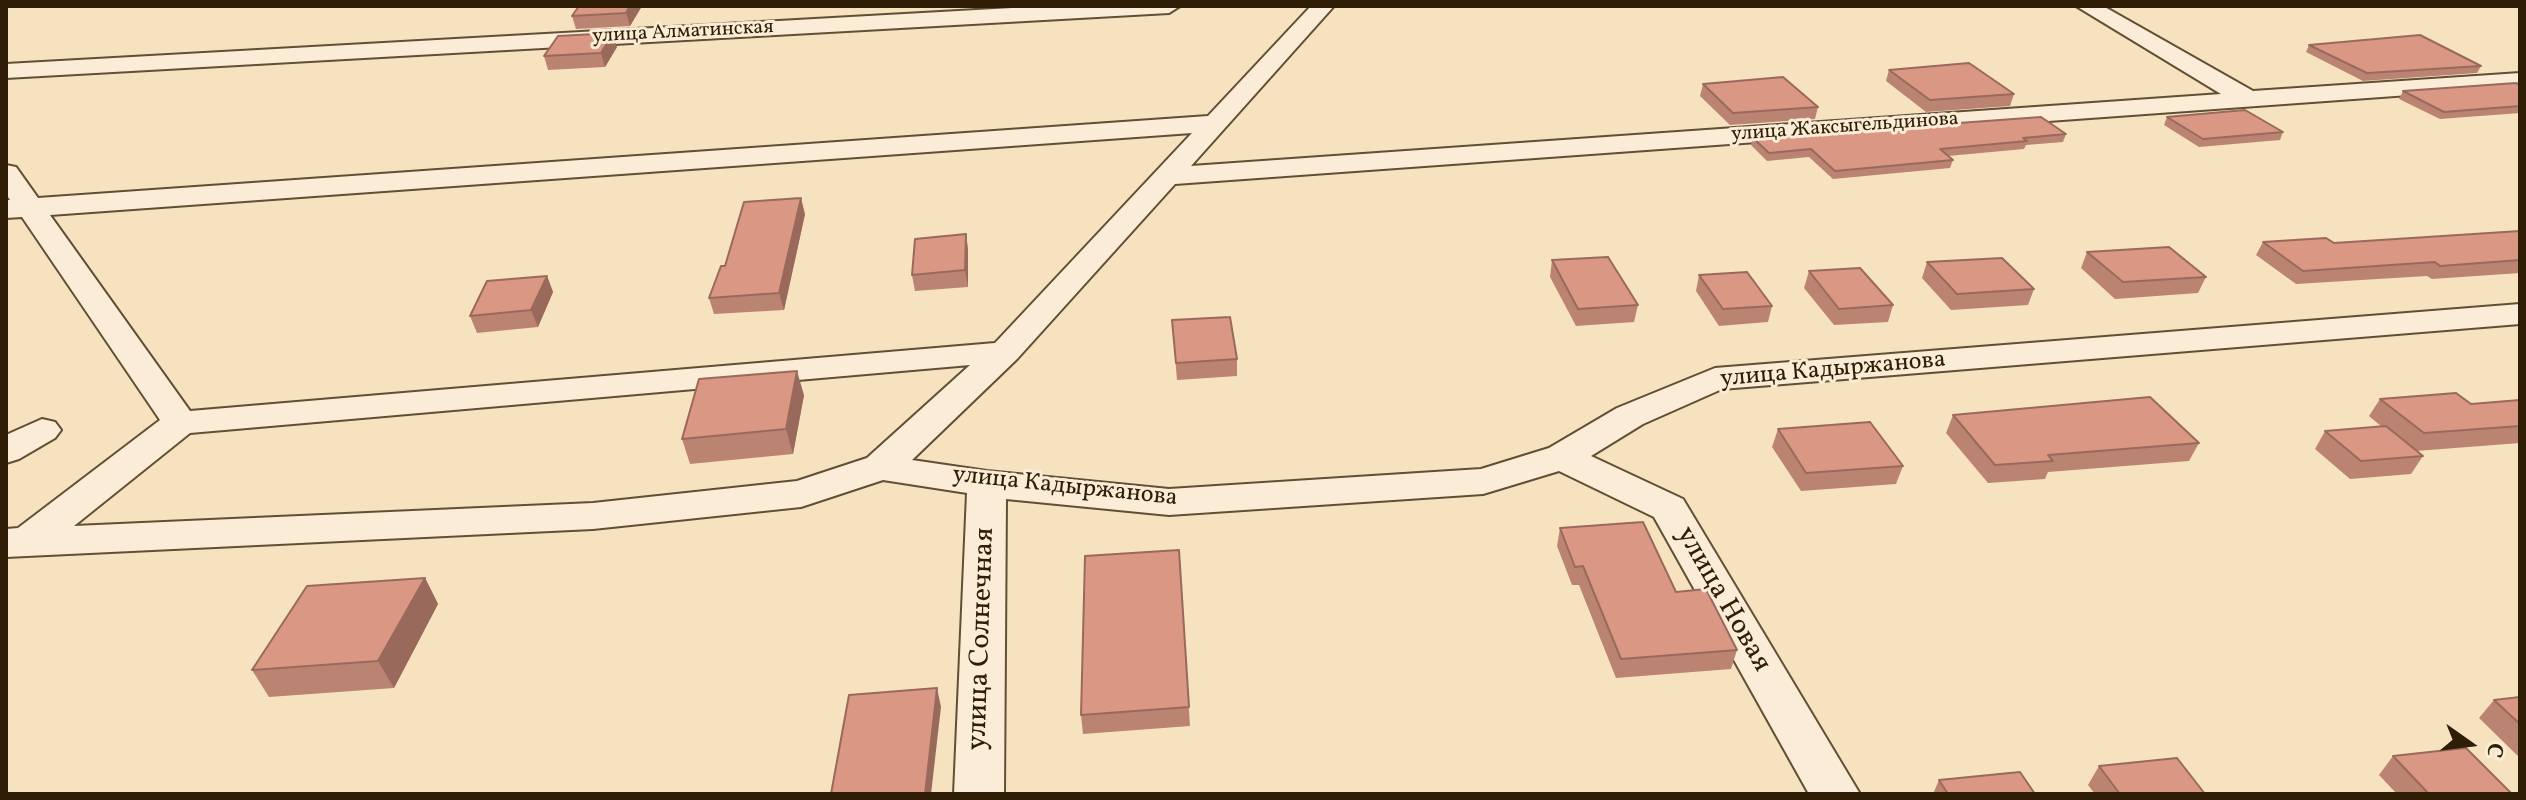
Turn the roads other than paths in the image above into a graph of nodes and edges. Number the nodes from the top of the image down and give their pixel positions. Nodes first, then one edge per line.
1 (1169, 6) edge
2 (1323, 6) edge
3 (2087, 6) edge
4 (833, 15) edge
5 (6, 71) edge
6 (2520, 80) edge
7 (2248, 99) junction
8 (1215, 123) junction
9 (6, 173) edge
10 (1169, 176) junction
11 (18, 208) edge
12 (2520, 314) edge
13 (1005, 352) junction
14 (180, 423) junction
15 (42, 430) dead end
16 (6, 451) edge
17 (1562, 457) junction
18 (881, 467) junction
19 (987, 484) junction
20 (18, 542) edge
21 (979, 794) edge
22 (1835, 794) edge

1 - 4 street, улица Алматинская
2 - 8 street
3 - 7 street
4 - 5 street, улица Алматинская
6 - 7 street, улица Жаксыгельдинова
7 - 10 street, улица Жаксыгельдинова
8 - 10 street
8 - 11 street
9 - 11 street
10 - 13 street
11 - 14 street
12 - 17 street, улица Кадыржанова
13 - 14 street
13 - 18 street
14 - 20 street
15 - 16 street
17 - 19 street, улица Кадыржанова
17 - 22 street, улица Новая
18 - 19 street, улица Кадыржанова
18 - 20 street
19 - 21 street, улица Солнечная

